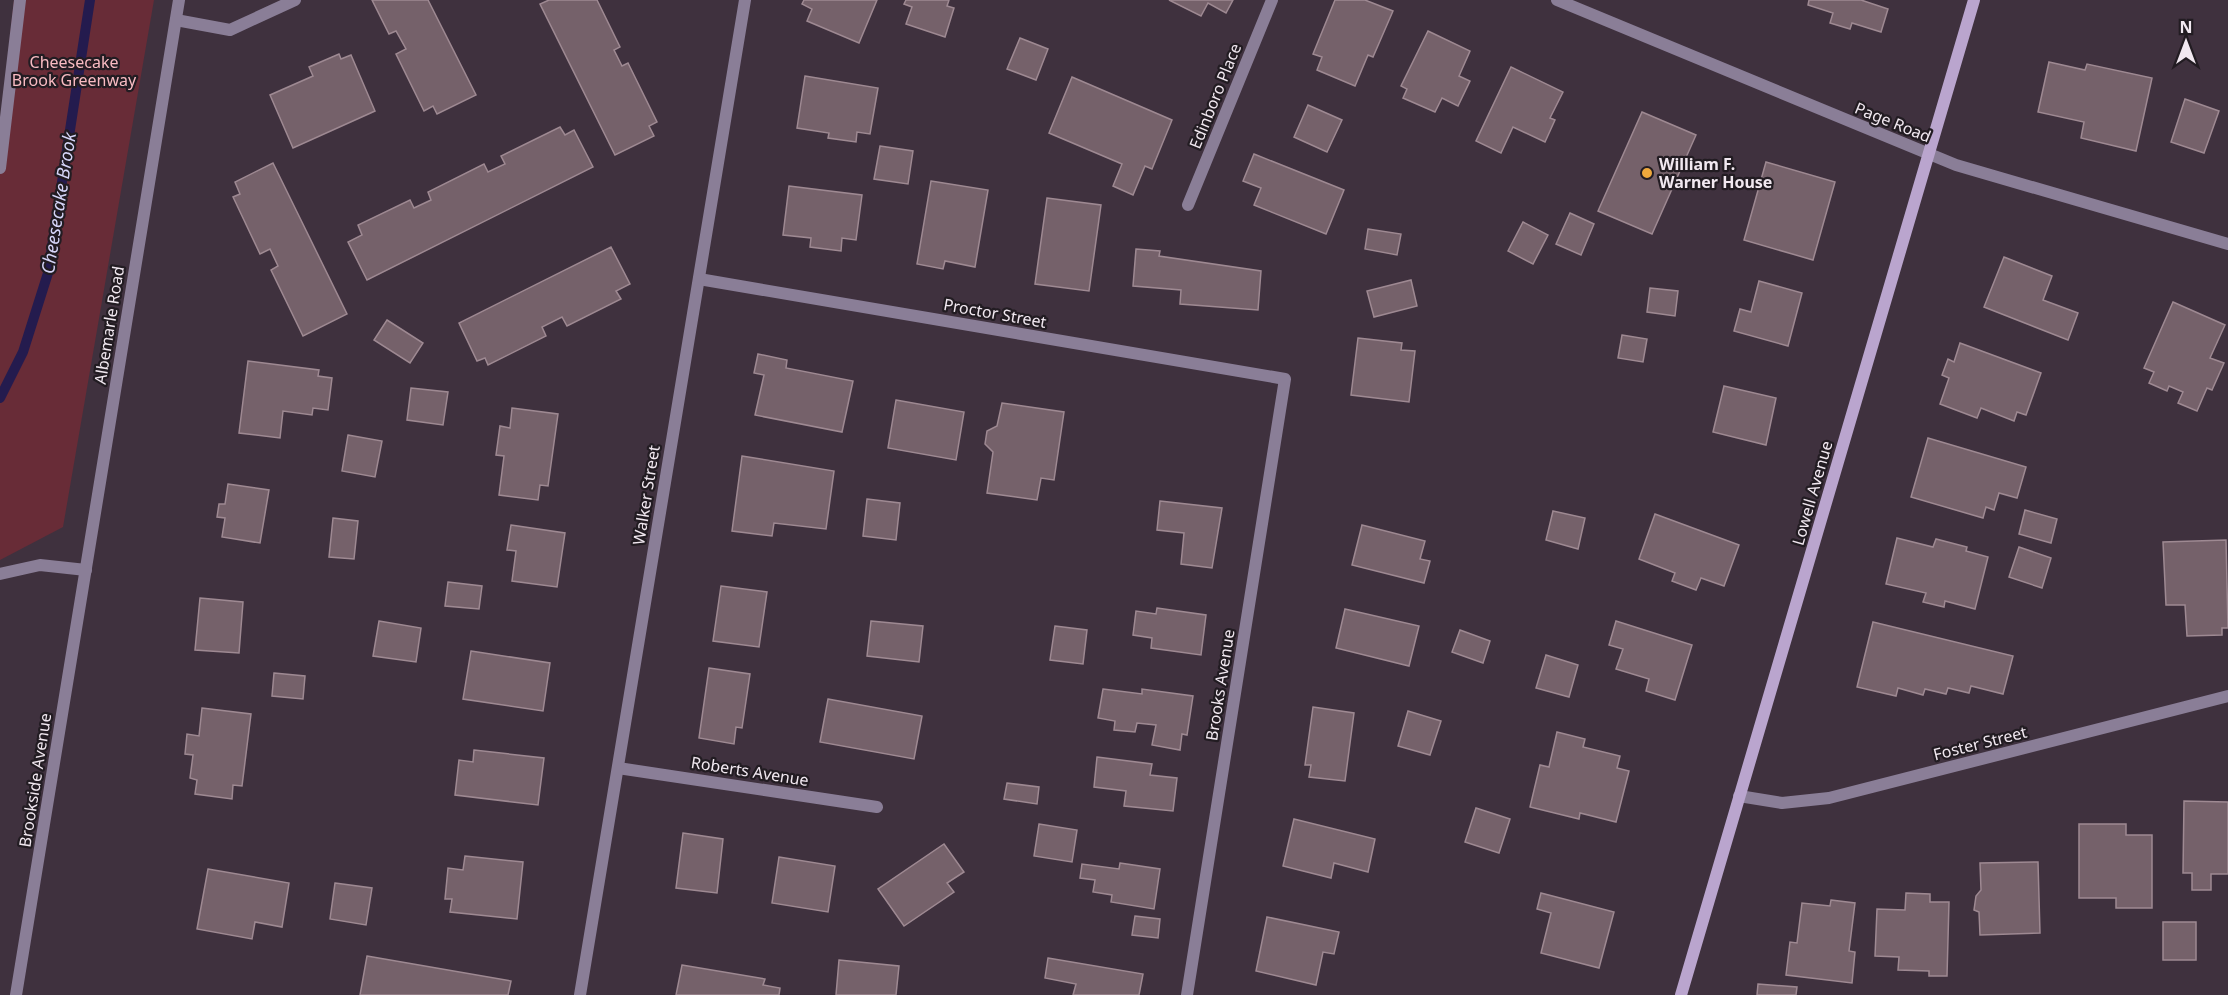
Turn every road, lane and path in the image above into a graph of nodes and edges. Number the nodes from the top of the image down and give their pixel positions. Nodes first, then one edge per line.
1 (20, 0) edge
2 (179, 0) edge
3 (295, 0) edge
4 (746, 0) edge
5 (1272, 0) edge
6 (1557, 0) edge
7 (1974, 0) edge
8 (176, 20) junction
9 (1929, 154) junction
10 (0, 168) edge
11 (1188, 205) dead end
12 (2228, 244) edge
13 (699, 279) junction
14 (1285, 379) joint
15 (86, 570) junction
16 (0, 574) edge
17 (2228, 696) edge
18 (618, 768) junction
19 (1739, 796) junction
20 (877, 807) dead end
21 (16, 995) edge
22 (580, 995) edge
23 (1187, 995) edge
24 (1681, 995) edge

1 - 10 street
2 - 8 street, Albemarle Road
3 - 8 street
4 - 13 street, Walker Street
5 - 11 street, Edinboro Place
6 - 9 street, Page Road
7 - 9 street, Lowell Avenue
8 - 15 street, Albemarle Road
9 - 12 street, Page Road
9 - 19 street, Lowell Avenue
13 - 14 street, Proctor Street
13 - 18 street, Walker Street
14 - 23 street, Brooks Avenue
15 - 16 street
15 - 21 street, Brookside Avenue
17 - 19 street, Foster Street
18 - 20 street, Roberts Avenue
18 - 22 street, Walker Street
19 - 24 street, Lowell Avenue

